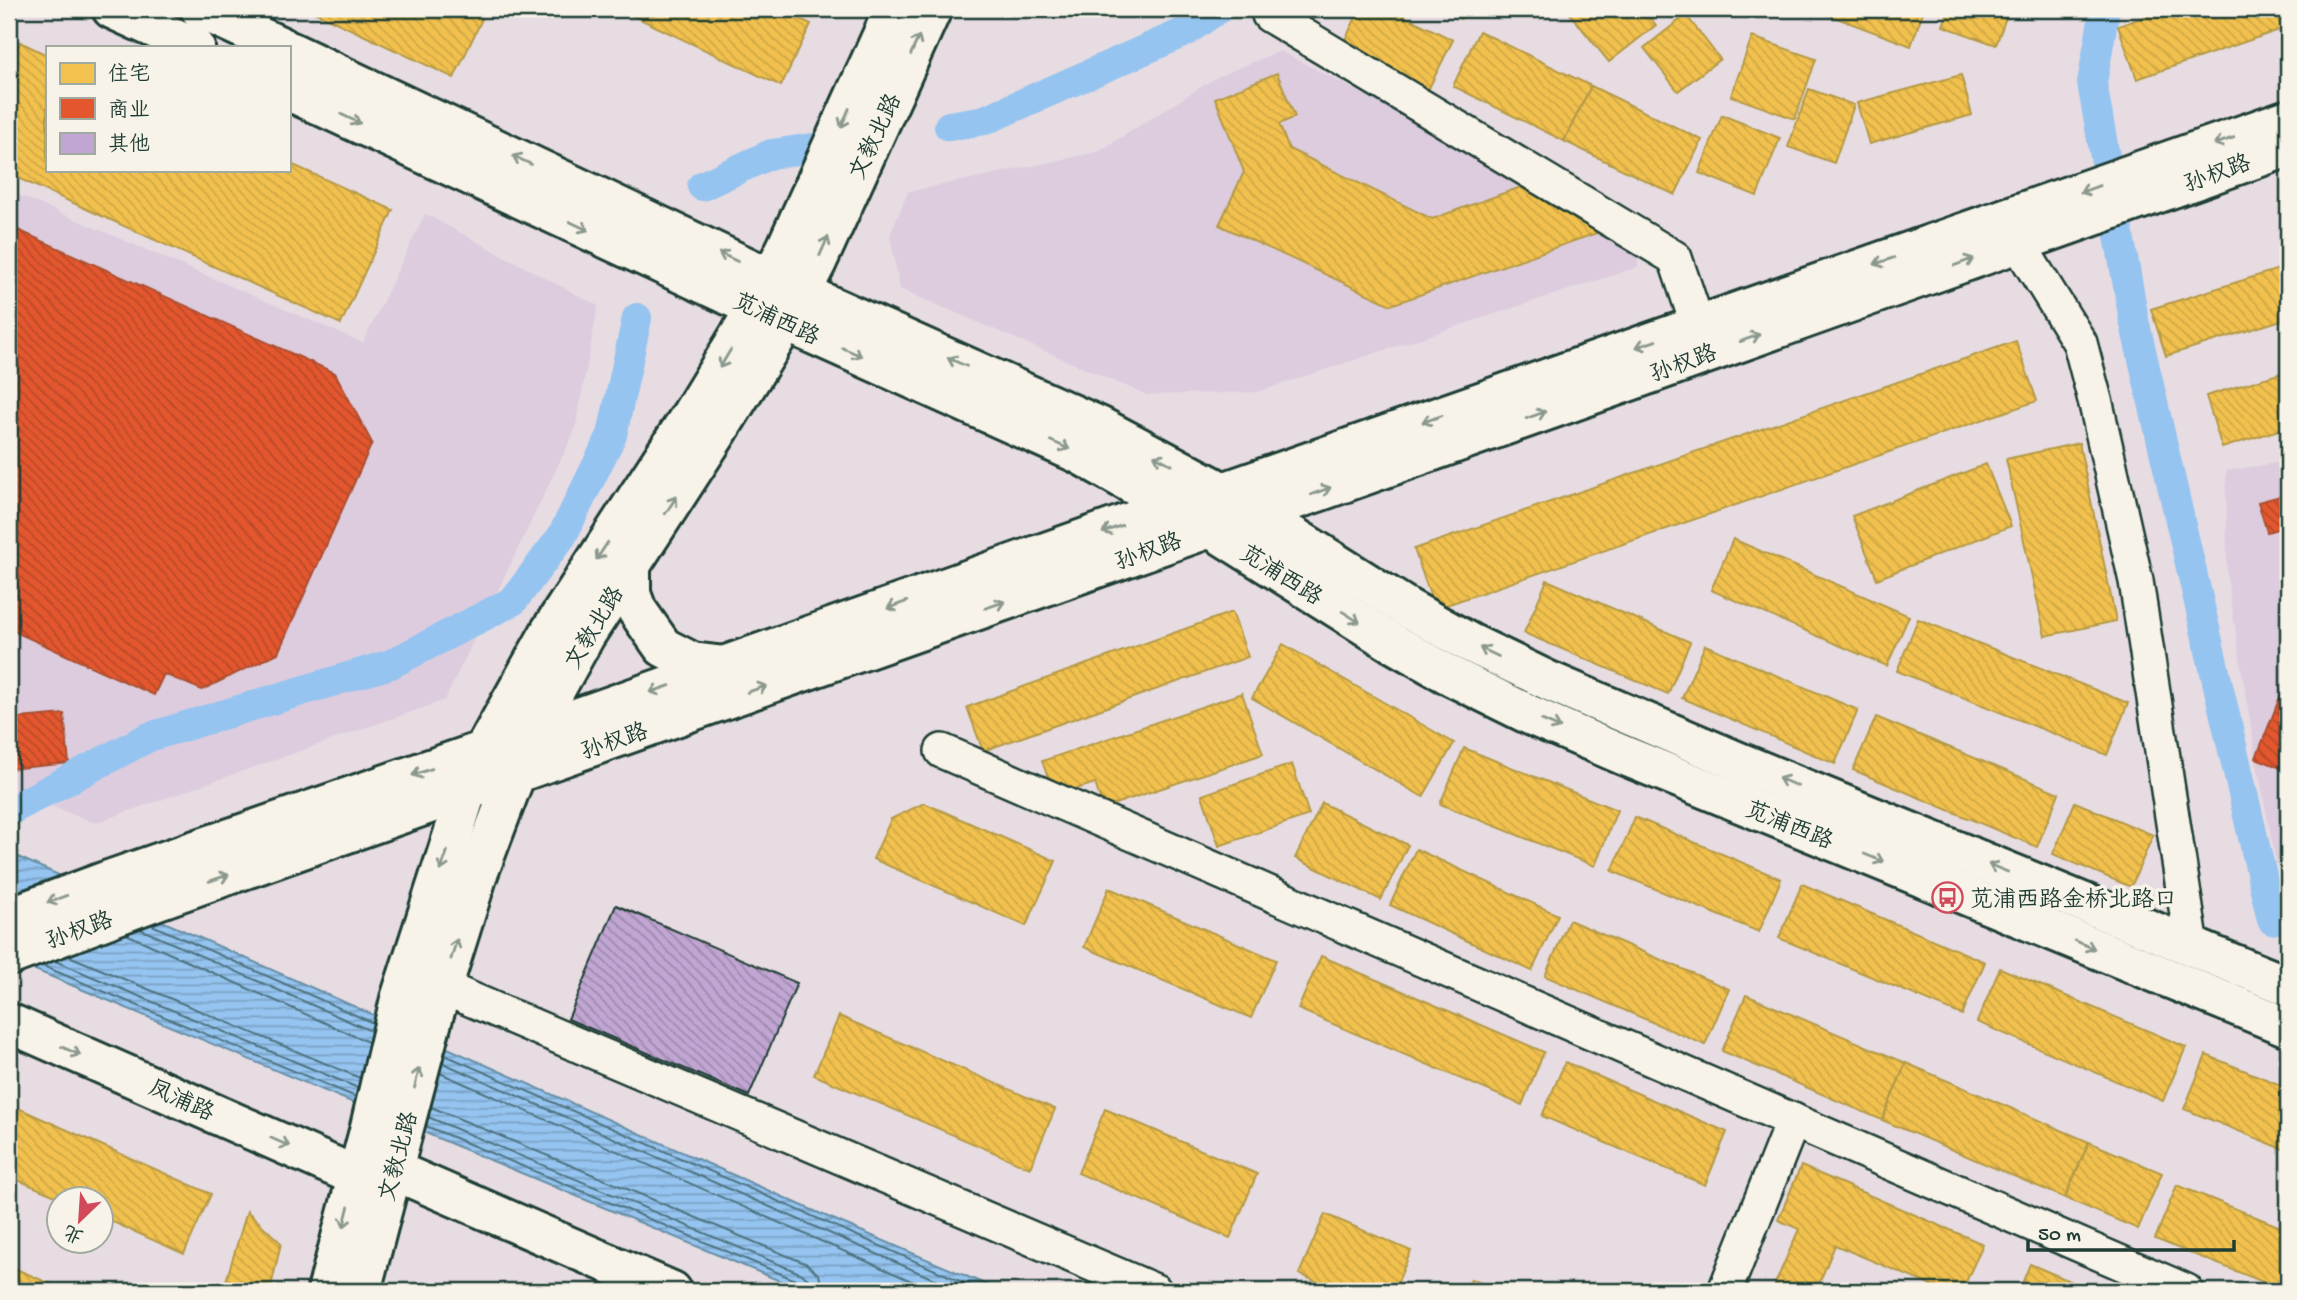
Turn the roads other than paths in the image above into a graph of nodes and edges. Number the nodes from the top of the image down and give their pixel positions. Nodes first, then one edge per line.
1 (112, 9) edge
2 (200, 9) edge
3 (894, 9) edge
4 (932, 9) edge
5 (1269, 15) dead end
6 (193, 46) edge
7 (280, 46) edge
8 (290, 52) edge
9 (883, 75) junction
10 (290, 91) edge
11 (2288, 118) edge
12 (2288, 147) edge
13 (2142, 184) junction
14 (2048, 218) junction
15 (2018, 243) junction
16 (779, 300) junction
17 (1698, 326) junction
18 (1223, 492) junction
19 (1173, 507) junction
20 (1258, 513) junction
21 (1210, 528) junction
22 (631, 565) junction
23 (725, 666) junction
24 (531, 734) junction
25 (484, 750) junction
26 (942, 751) dead end
27 (514, 775) junction
28 (467, 792) junction
29 (9, 917) edge
30 (2192, 947) junction
31 (9, 956) edge
32 (2288, 986) edge
33 (425, 1000) junction
34 (9, 1023) edge
35 (2288, 1027) edge
36 (1793, 1120) junction
37 (382, 1161) junction
38 (327, 1291) edge
39 (361, 1291) edge
40 (619, 1291) edge
41 (672, 1291) edge
42 (1155, 1291) edge
43 (1725, 1291) edge
44 (2186, 1291) edge

1 - 6 street
2 - 7 street
3 - 9 street, 文教北路
9 -> 4 street, 文教北路
5 - 17 street
16 -> 8 street, 苋浦西路
9 - 16 street, 文教北路
10 -> 16 street, 苋浦西路
11 -> 13 street, 孙权路
12 - 13 street, 孙权路
13 - 14 street, 孙权路
14 - 15 street, 孙权路
14 -> 17 street, 孙权路
20 -> 15 street, 孙权路
15 - 30 street
18 -> 16 street, 苋浦西路
16 -> 19 street, 苋浦西路
22 -> 16 street, 文教北路
16 -> 25 street, 文教北路
17 -> 18 street, 孙权路
18 - 19 street, 孙权路
18 - 20 street, 苋浦西路
19 - 21 street, 苋浦西路
19 -> 23 street, 孙权路
20 - 21 street, 孙权路
30 -> 20 street, 苋浦西路
27 -> 21 street, 孙权路
21 -> 35 street, 苋浦西路
22 - 23 street
22 - 24 street, 文教北路
23 -> 24 street, 孙权路
24 - 25 street, 孙权路
24 - 27 street, 文教北路
25 - 28 street, 文教北路
25 -> 29 street, 孙权路
26 - 36 street
27 - 28 street, 孙权路
33 -> 27 street, 文教北路
31 -> 28 street, 孙权路
28 -> 33 street, 文教北路
30 - 32 street, 苋浦西路
33 - 37 street, 文教北路
33 - 42 street
34 -> 37 street, 凤浦路
36 - 43 street
36 - 44 street
37 -> 38 street, 文教北路
37 - 39 street, 文教北路
37 - 40 street, 凤浦路
37 - 41 street, 凤浦路

